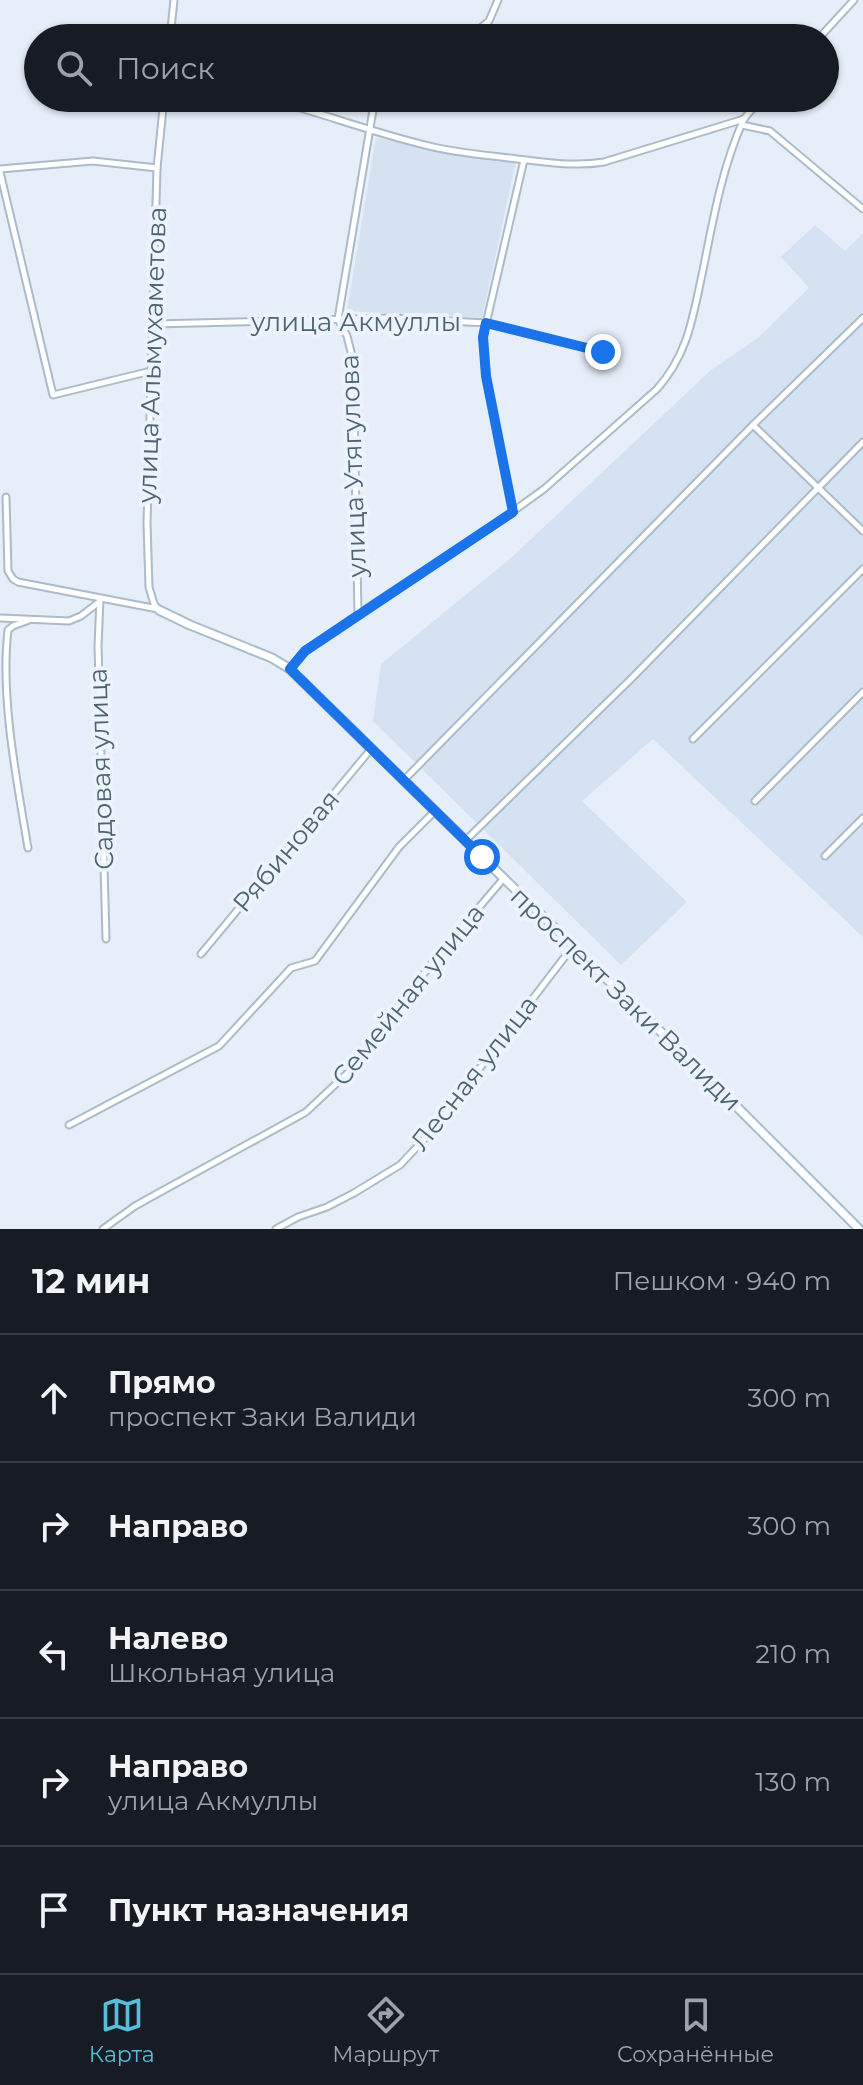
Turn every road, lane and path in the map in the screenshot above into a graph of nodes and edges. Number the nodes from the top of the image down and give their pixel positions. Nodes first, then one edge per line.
1 (174, 0) edge
2 (498, 0) edge
3 (854, 0) edge
4 (171, 24) edge
5 (485, 24) edge
6 (832, 24) edge
7 (163, 112) edge
8 (316, 112) edge
9 (373, 112) edge
10 (751, 112) edge
11 (743, 122) junction
12 (371, 131) junction
13 (524, 160) junction
14 (157, 168) junction
15 (0, 170) edge
16 (863, 209) edge
17 (863, 318) edge
18 (338, 319) junction
19 (486, 323) junction
20 (154, 324) junction
21 (603, 352) dead end
22 (147, 372) dead end
23 (753, 425) junction
24 (863, 442) edge
25 (818, 488) junction
26 (6, 497) dead end
27 (513, 512) junction
28 (863, 531) edge
29 (863, 569) edge
30 (100, 600) junction
31 (159, 610) junction
32 (358, 614) junction
33 (0, 618) edge
34 (29, 620) junction
35 (290, 669) junction
36 (863, 692) edge
37 (693, 739) dead end
38 (371, 749) junction
39 (403, 780) junction
40 (755, 801) dead end
41 (435, 811) junction
42 (863, 818) edge
43 (465, 841) junction
44 (28, 848) dead end
45 (825, 856) dead end
46 (504, 878) junction
47 (106, 939) dead end
48 (573, 946) junction
49 (201, 954) dead end
50 (69, 1125) dead end
51 (103, 1229) edge
52 (276, 1229) edge
53 (859, 1229) edge

1 - 4 street
2 - 5 street
3 - 6 street
7 - 14 street, улица Альмухаметова
8 - 12 street
9 - 12 street, улица Утягулова
10 - 11 street
11 - 13 street
11 - 16 street
11 - 27 street
12 - 13 street
12 - 18 street, улица Утягулова
13 - 19 street
14 - 15 street
14 - 20 street, улица Альмухаметова
15 - 22 street
17 - 23 street
18 - 19 street, улица Акмуллы
18 - 20 street, улица Акмуллы
18 - 32 street, улица Утягулова
19 - 21 street, улица Акмуллы
19 - 27 street
20 - 31 street, улица Альмухаметова
23 - 25 street
23 - 39 street
24 - 25 street
25 - 28 street
25 - 43 street
26 - 30 street
27 - 32 street
29 - 37 street
30 - 31 street
30 - 34 street
30 - 47 street, Садовая улица
31 - 35 street, проспект Заки Валиди
32 - 35 street
33 - 34 street
34 - 44 street
35 - 38 street, проспект Заки Валиди
36 - 40 street
38 - 39 street, проспект Заки Валиди
38 - 49 street, Рябиновая
39 - 41 street, проспект Заки Валиди
41 - 43 street, проспект Заки Валиди
41 - 50 street
42 - 45 street
43 - 46 street, проспект Заки Валиди
46 - 48 street, проспект Заки Валиди
46 - 51 street, Семейная улица
48 - 52 street, Лесная улица
48 - 53 street, проспект Заки Валиди

